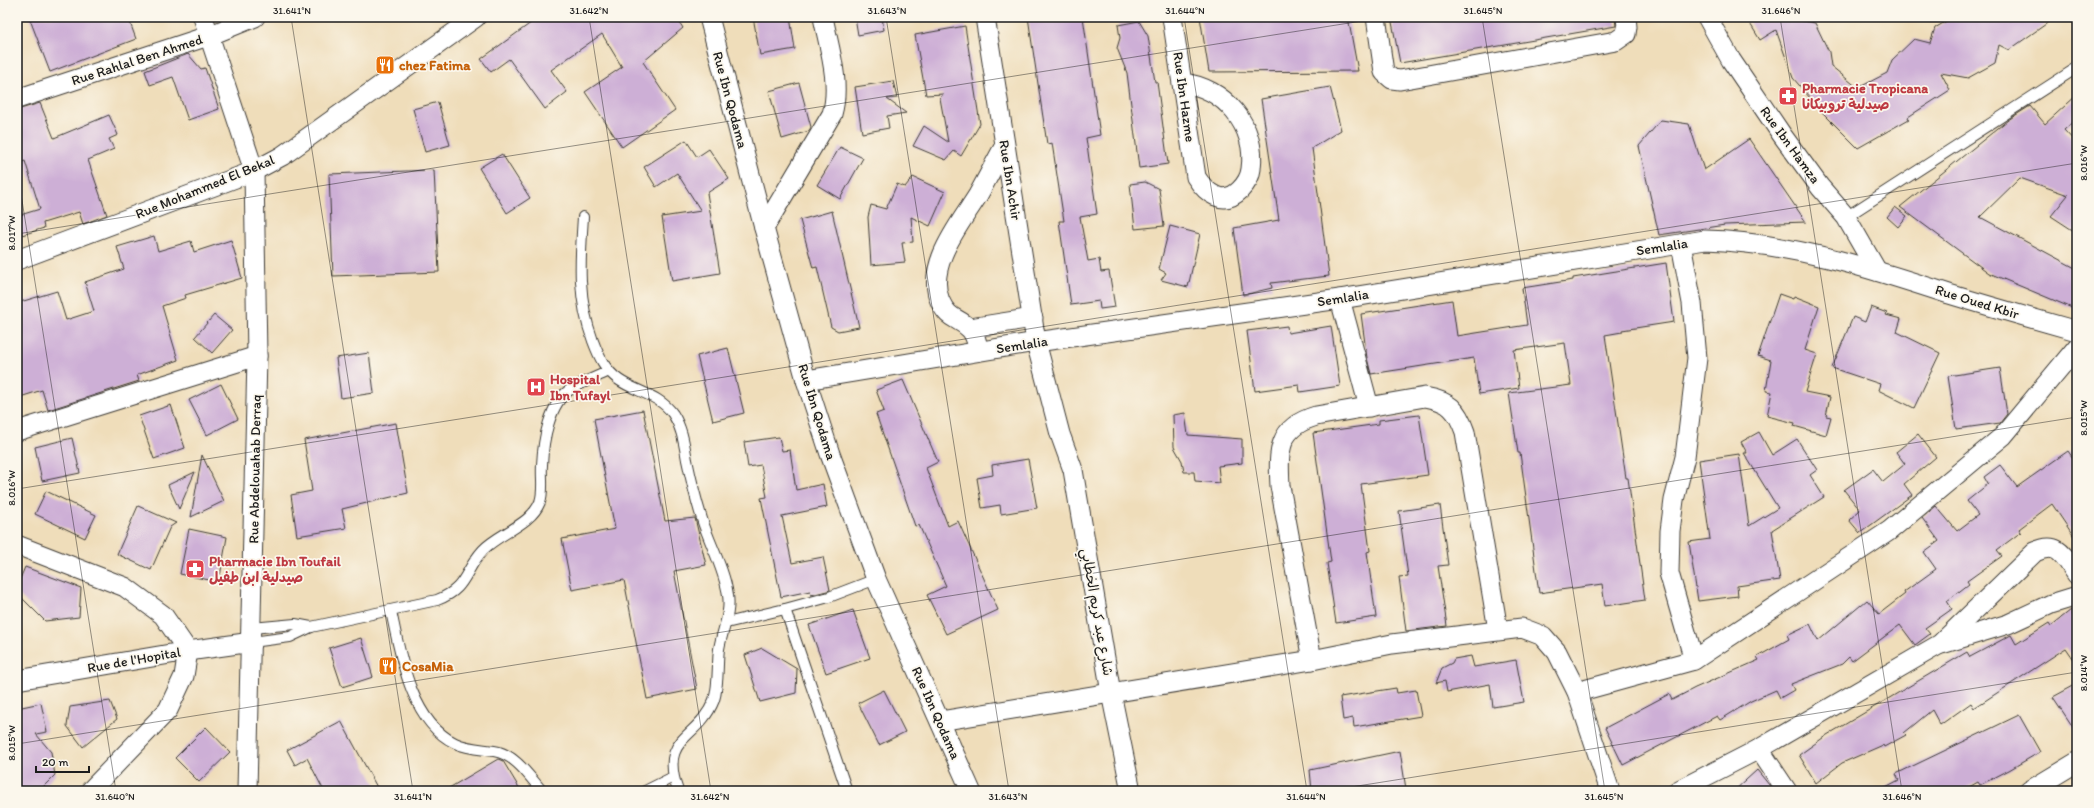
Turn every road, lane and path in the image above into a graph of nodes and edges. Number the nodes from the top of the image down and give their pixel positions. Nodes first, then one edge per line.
1 (203, 17) edge
2 (255, 17) edge
3 (476, 17) edge
4 (709, 17) edge
5 (823, 17) edge
6 (985, 17) edge
7 (1172, 17) edge
8 (1376, 17) edge
9 (1626, 17) edge
10 (1707, 17) edge
11 (210, 35) junction
12 (2077, 64) edge
13 (1182, 83) junction
14 (17, 99) edge
15 (1004, 147) junction
16 (254, 171) junction
17 (583, 217) dead end
18 (1846, 217) junction
19 (764, 228) junction
20 (1681, 244) junction
21 (17, 260) edge
22 (1877, 271) junction
23 (1340, 299) junction
24 (1033, 318) junction
25 (970, 328) junction
26 (2077, 332) edge
27 (1036, 342) junction
28 (2077, 347) edge
29 (979, 351) junction
30 (258, 356) junction
31 (607, 372) junction
32 (806, 380) junction
33 (1369, 407) junction
34 (17, 431) edge
35 (17, 545) edge
36 (2077, 575) edge
37 (876, 578) junction
38 (2077, 596) edge
39 (785, 609) junction
40 (390, 611) junction
41 (726, 623) junction
42 (1498, 630) junction
43 (252, 635) junction
44 (1940, 644) junction
45 (188, 651) junction
46 (1312, 660) junction
47 (1694, 660) junction
48 (17, 680) edge
49 (1577, 692) junction
50 (1111, 693) junction
51 (940, 721) junction
52 (1759, 749) junction
53 (2077, 762) edge
54 (673, 777) junction
55 (95, 788) edge
56 (967, 790) edge
57 (247, 791) edge
58 (542, 791) edge
59 (645, 791) edge
60 (678, 791) edge
61 (847, 791) edge
62 (1131, 791) edge
63 (1610, 791) edge
64 (1677, 791) edge
65 (1787, 791) edge
66 (2029, 791) edge

1 - 11 street, Rue Abdelouahab Derraq
2 - 11 street, Rue Rahlal Ben Ahmed
3 - 16 street, Rue Mohammed El Bekal
4 - 19 street, Rue Ibn Qodama
5 - 19 street
6 - 15 street, Rue Ibn Achir
7 - 13 street, Rue Ibn Hazme
8 - 9 street
10 - 18 street, Rue Ibn Hamza
11 - 14 street, Rue Rahlal Ben Ahmed
11 - 16 street, Rue Abdelouahab Derraq
12 - 18 lane
13 - 13 street, Rue Ibn Hazme
15 - 24 street, Rue Ibn Achir
15 - 25 street
16 - 21 street, Rue Mohammed El Bekal
16 - 30 street, Rue Abdelouahab Derraq
17 - 31 lane
18 - 22 street, Rue Ibn Hamza
19 - 32 street, Rue Ibn Qodama
20 - 22 street, Semlalia
20 - 23 street, Semlalia
20 - 47 street
22 - 26 street, Rue Oued Kbir
23 - 27 street, Semlalia
23 - 33 street
24 - 25 street
24 - 27 street, Rue Ibn Achir
25 - 29 street
27 - 29 street, Semlalia
27 - 50 street, شارع عبد كريم الخطابي
28 - 47 street
29 - 32 street, Semlalia
30 - 34 street
30 - 43 street, Rue Abdelouahab Derraq
31 - 40 lane
31 - 41 lane
32 - 37 street, Rue Ibn Qodama
33 - 42 street
33 - 46 street
35 - 45 street
36 - 44 street
37 - 39 lane
37 - 51 street, Rue Ibn Qodama
38 - 44 street
39 - 41 lane
39 - 61 lane
40 - 43 lane
40 - 58 lane
41 - 54 lane
42 - 46 street
42 - 49 street
43 - 45 street, Rue de l'Hopital
43 - 57 street, Rue Abdelouahab Derraq
44 - 52 street
45 - 48 street, Rue de l'Hopital
45 - 55 street
46 - 50 street
47 - 49 street
49 - 63 street
50 - 51 street
50 - 62 street, شارع عبد كريم الخطابي
51 - 56 street, Rue Ibn Qodama
52 - 64 street
52 - 65 street
53 - 66 street
54 - 59 lane
54 - 60 lane

